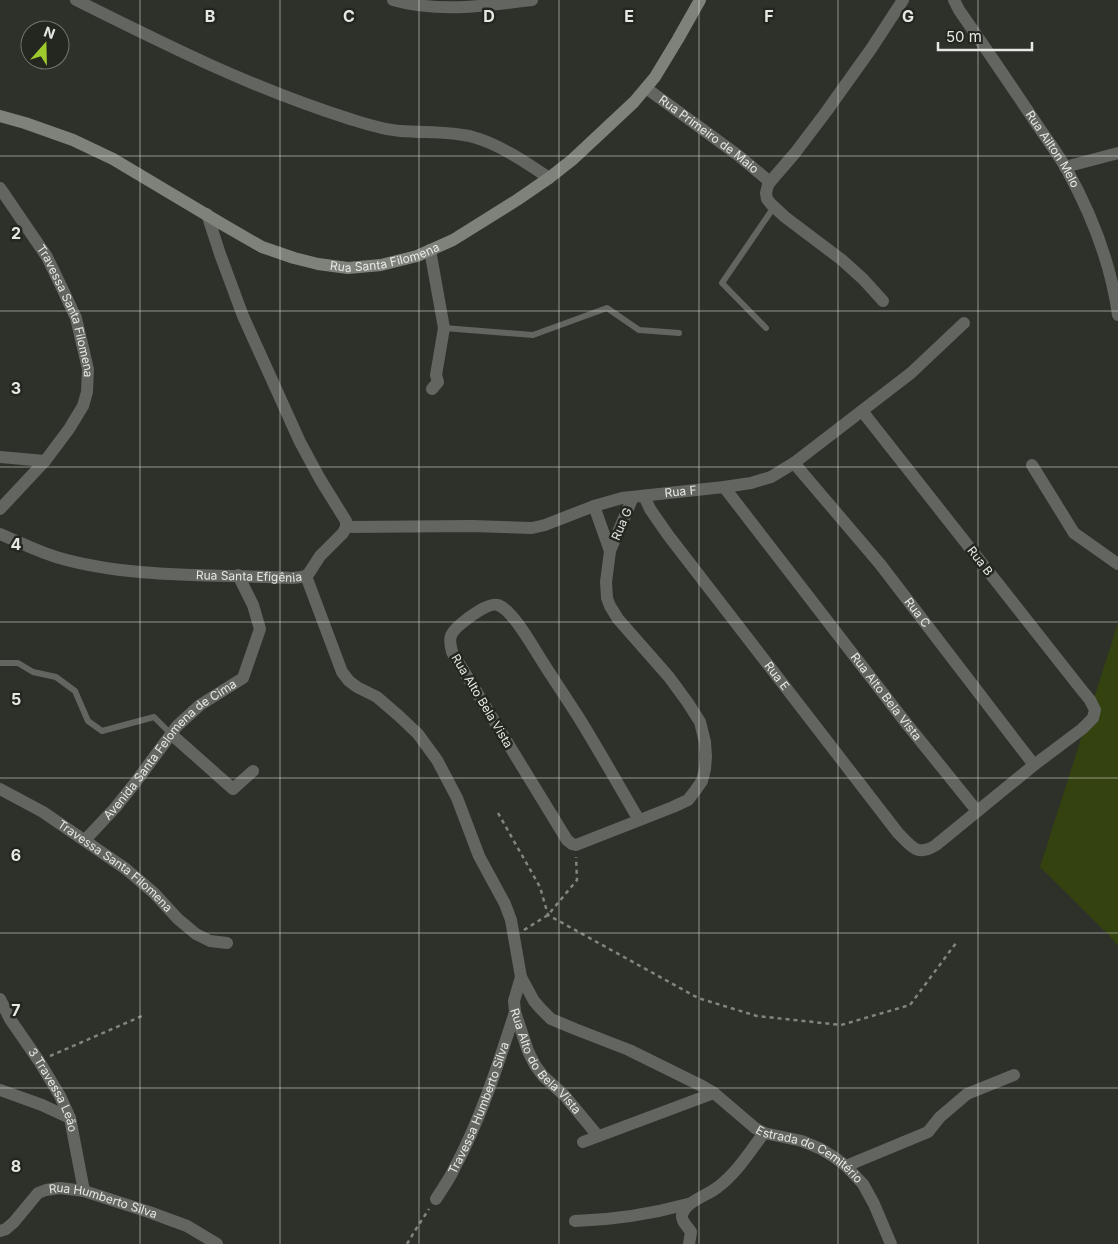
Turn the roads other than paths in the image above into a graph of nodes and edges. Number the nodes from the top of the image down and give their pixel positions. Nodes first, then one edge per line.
1 (76, 0) edge
2 (393, 0) edge
3 (532, 0) edge
4 (700, 0) edge
5 (903, 0) edge
6 (954, 0) edge
7 (646, 88) junction
8 (0, 116) edge
9 (1118, 153) edge
10 (1065, 167) junction
11 (549, 178) junction
12 (770, 182) junction
13 (0, 188) edge
14 (774, 207) junction
15 (207, 214) junction
16 (430, 250) junction
17 (1117, 300) edge
18 (883, 301) dead end
19 (1118, 315) edge
20 (964, 323) dead end
21 (444, 328) junction
22 (766, 328) dead end
23 (678, 333) dead end
24 (432, 389) dead end
25 (862, 411) junction
26 (0, 457) edge
27 (45, 462) junction
28 (794, 463) junction
29 (1032, 464) dead end
30 (724, 487) junction
31 (639, 497) junction
32 (594, 506) junction
33 (0, 509) edge
34 (346, 527) junction
35 (0, 534) edge
36 (610, 551) junction
37 (1118, 564) edge
38 (238, 575) junction
39 (306, 576) junction
40 (0, 663) edge
41 (171, 734) junction
42 (1034, 765) junction
43 (253, 772) dead end
44 (0, 789) edge
45 (976, 811) junction
46 (639, 820) junction
47 (86, 840) junction
48 (227, 943) dead end
49 (521, 978) junction
50 (0, 999) edge
51 (515, 1012) junction
52 (1014, 1075) dead end
53 (0, 1090) edge
54 (714, 1093) junction
55 (70, 1118) junction
56 (764, 1133) junction
57 (598, 1136) junction
58 (583, 1142) dead end
59 (846, 1166) junction
60 (84, 1191) junction
61 (436, 1199) road end
62 (688, 1204) junction
63 (575, 1221) dead end
64 (0, 1231) edge
65 (217, 1244) edge
66 (689, 1244) edge
67 (891, 1244) edge

1 - 11 street
2 - 3 street
4 - 7 main road, Rua Santa Filomena
5 - 12 street
6 - 10 street, Rua Ailton Melo
7 - 11 main road, Rua Santa Filomena
7 - 12 street, Rua Primeiro de Maio
8 - 15 main road, Rua Santa Filomena
9 - 10 street
10 - 17 street, Rua Ailton Melo
11 - 16 main road, Rua Santa Filomena
12 - 14 street
13 - 27 street, Travessa Santa Filomena
14 - 18 street
14 - 22 lane
15 - 16 main road, Rua Santa Filomena
15 - 34 street
16 - 21 street
17 - 19 street, Rua Ailton Melo
20 - 25 street, Rua F
21 - 23 lane
21 - 24 street
25 - 28 street, Rua F
25 - 42 street, Rua B
26 - 27 street
27 - 33 street, Travessa Santa Filomena
28 - 30 street, Rua F
28 - 42 street, Rua C
29 - 37 street
30 - 31 street, Rua F
30 - 45 street, Rua Alto Bela Vista
31 - 32 street, Rua F
31 - 36 street, Rua G
31 - 45 street, Rua E
32 - 34 street, Rua F
32 - 36 street
34 - 39 street, Rua Santa Efigênia
35 - 38 street, Rua Santa Efigênia
36 - 46 street
38 - 39 street, Rua Santa Efigênia
38 - 41 street, Avenida Santa Felomena de Cima
39 - 49 street
40 - 41 lane
41 - 43 street
41 - 47 street, Avenida Santa Felomena de Cima
42 - 45 street
44 - 47 street, Travessa Santa Filomena
46 - 46 street, Rua Alto Bela Vista
47 - 48 street, Travessa Santa Filomena
49 - 51 street, Rua Alto do Bela Vista
49 - 54 street, Estrada do Cemitério
50 - 55 street, 3 Travessa Leão
51 - 57 street, Rua Alto do Bela Vista
51 - 61 street, Travessa Humberto Silva
52 - 59 street
53 - 55 street
54 - 56 street, Estrada do Cemitério
54 - 57 street
55 - 60 street, 3 Travessa Leão
56 - 59 street, Estrada do Cemitério
56 - 62 street
57 - 58 street
59 - 67 street, Estrada do Cemitério
60 - 64 street, Rua Humberto Silva
60 - 65 street, Rua Humberto Silva
62 - 63 street
62 - 66 street

